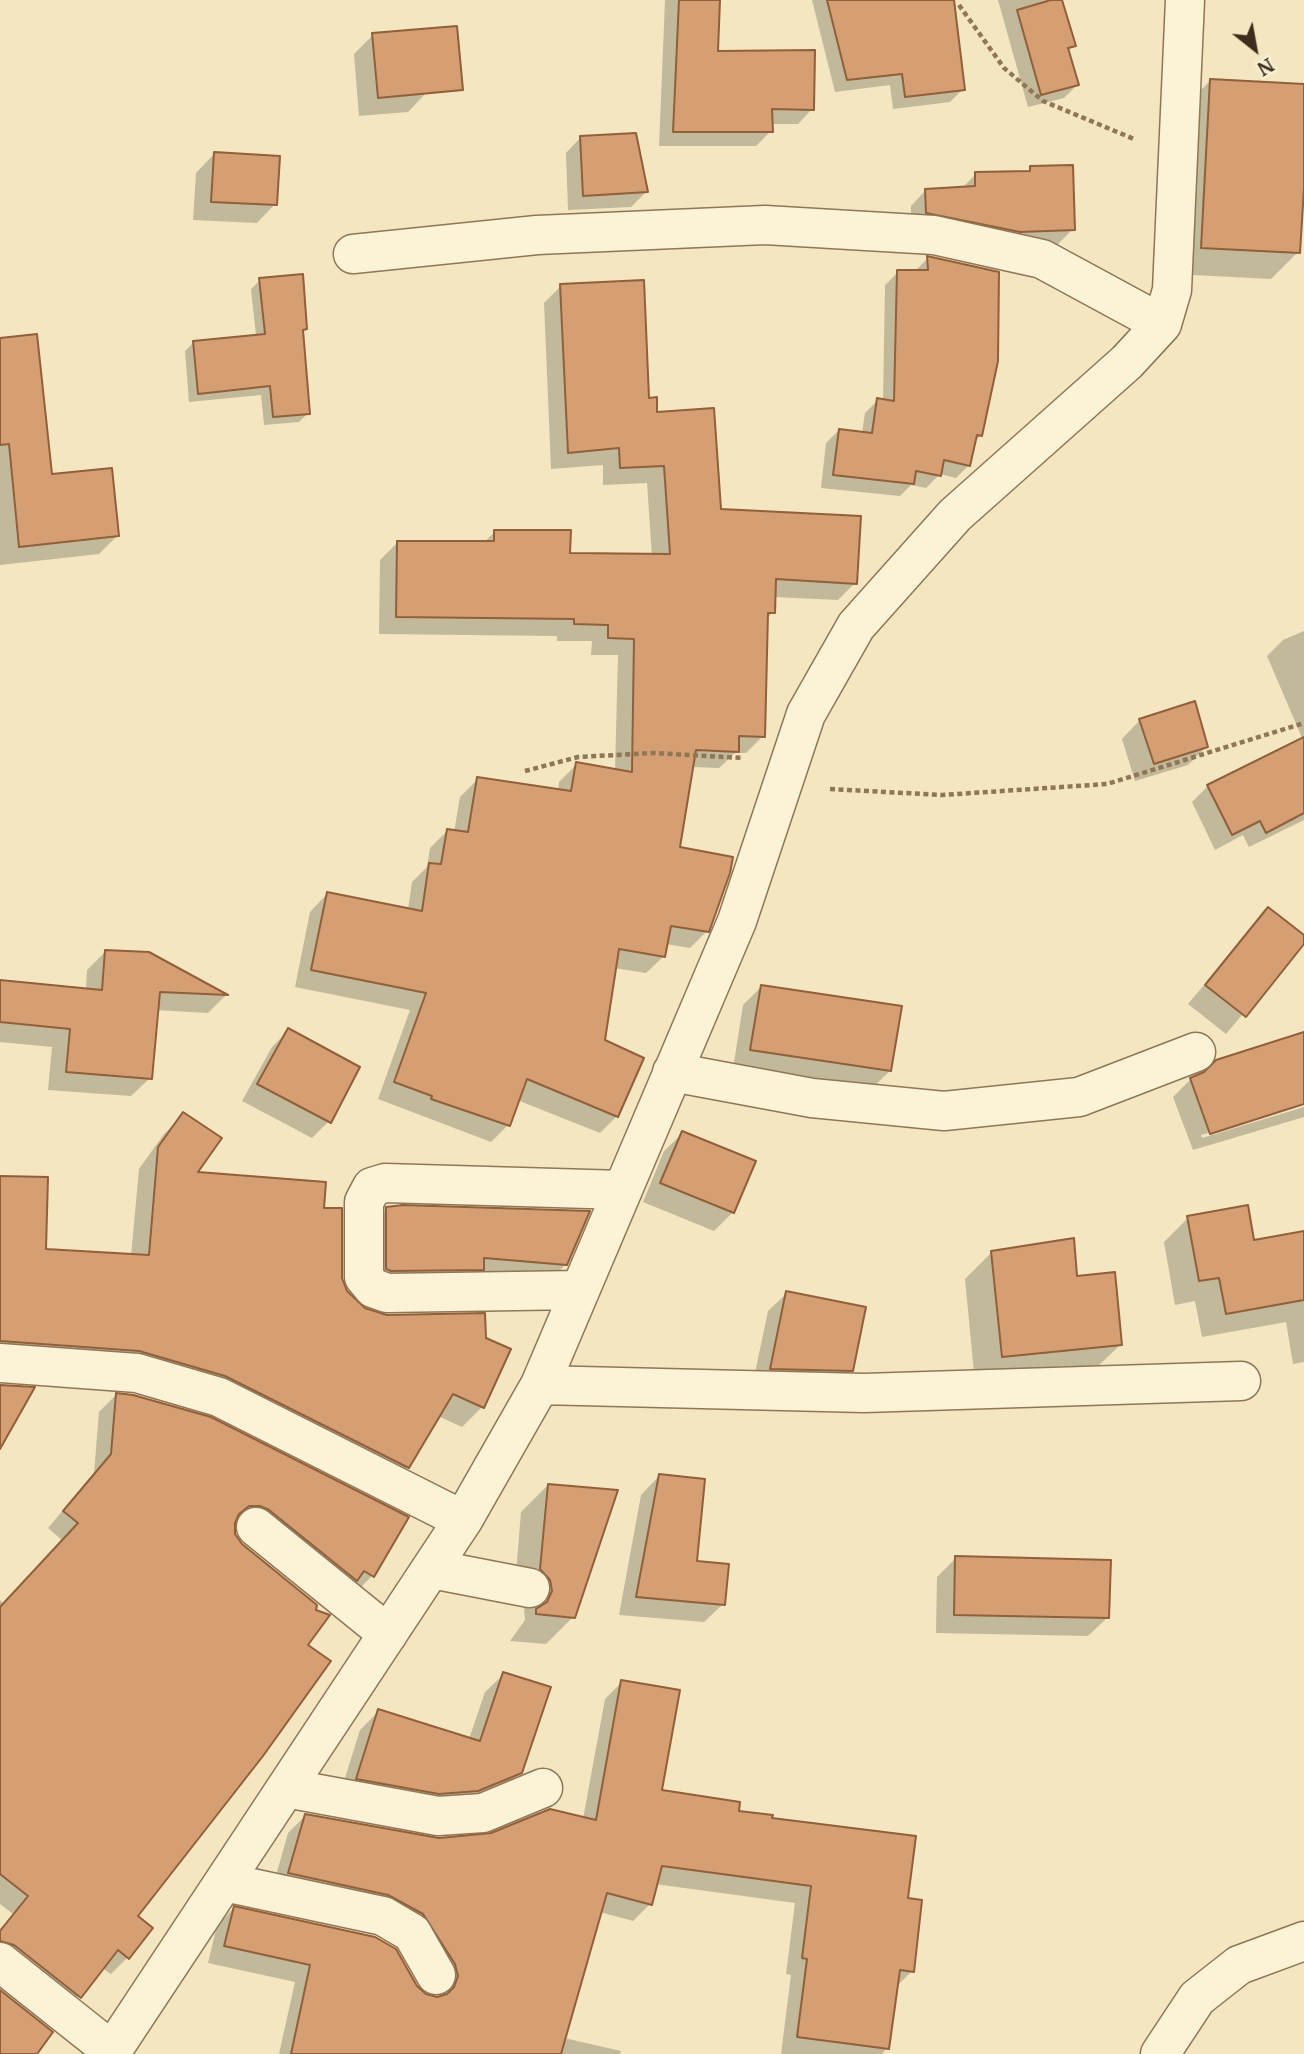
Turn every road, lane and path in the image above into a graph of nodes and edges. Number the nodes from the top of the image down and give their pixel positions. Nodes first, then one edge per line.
1 (1185, 0) edge
2 (959, 5) dead end
3 (1179, 157) junction
4 (353, 254) dead end
5 (1162, 324) junction
6 (1304, 723) edge
7 (525, 771) dead end
8 (785, 774) junction
9 (1196, 1052) dead end
10 (672, 1072) junction
11 (623, 1190) junction
12 (580, 1290) junction
13 (0, 1363) edge
14 (1241, 1381) dead end
15 (540, 1384) junction
16 (463, 1520) junction
17 (256, 1527) dead end
18 (432, 1569) junction
19 (530, 1588) dead end
20 (388, 1634) junction
21 (286, 1788) junction
22 (543, 1788) dead end
23 (224, 1882) junction
24 (1304, 1941) edge
25 (0, 1962) edge
26 (436, 1975) dead end
27 (111, 2052) edge
28 (1160, 2054) edge

1 - 3 street
2 - 3 path
3 - 5 street
4 - 5 street
5 - 8 street
6 - 8 path
7 - 8 path
8 - 10 street
9 - 10 street
10 - 11 street
11 - 12 street
11 - 12 street
12 - 15 street
13 - 16 street
14 - 15 street
15 - 16 street
16 - 18 street
17 - 20 street
18 - 19 street
18 - 20 street
20 - 21 street
21 - 22 street
21 - 23 street
23 - 26 street
23 - 27 street
24 - 28 street
25 - 27 street

